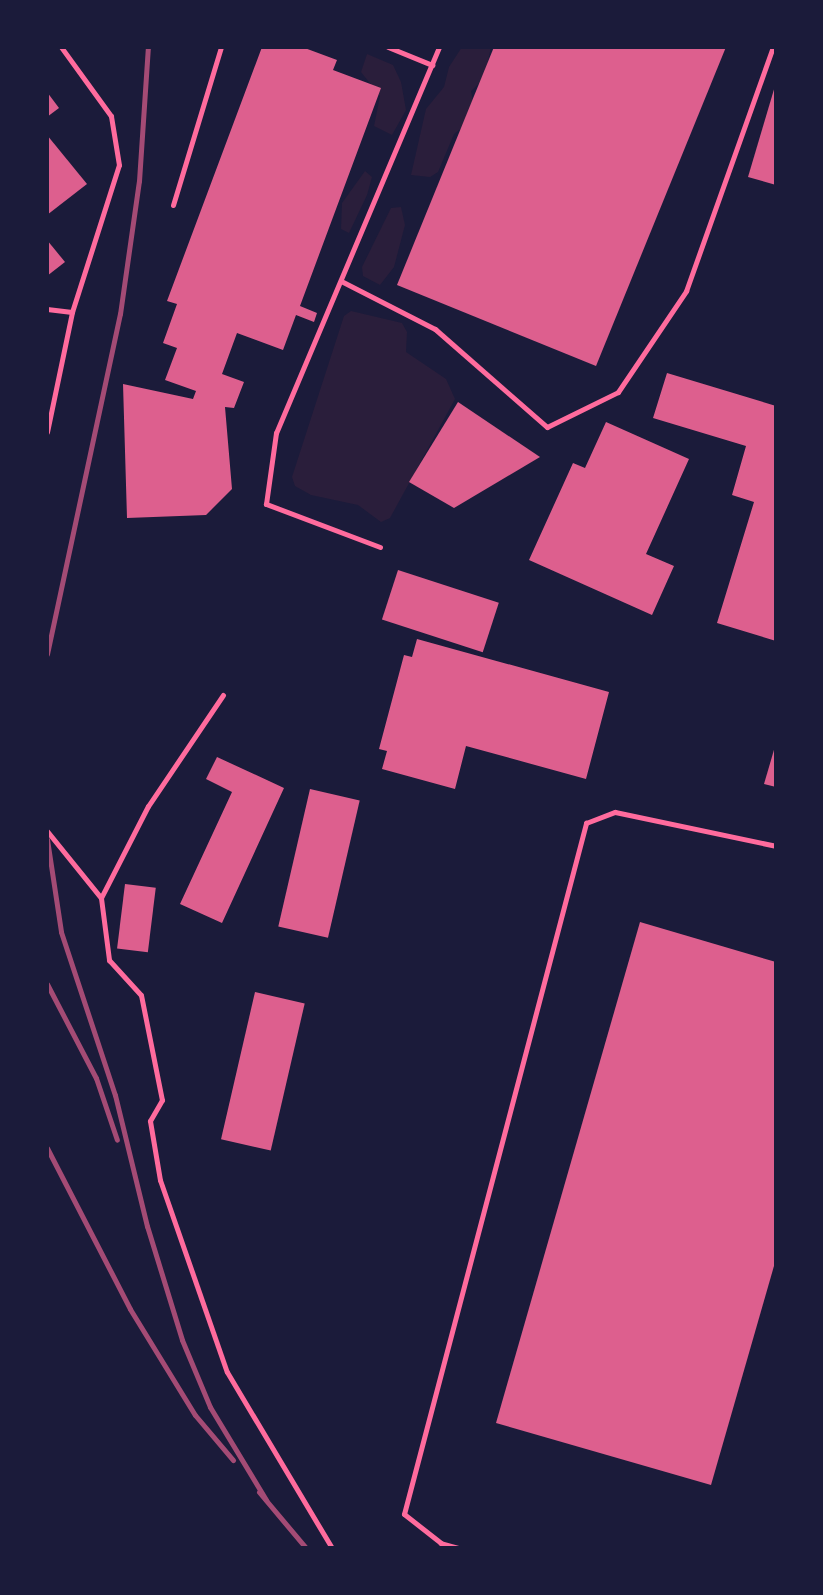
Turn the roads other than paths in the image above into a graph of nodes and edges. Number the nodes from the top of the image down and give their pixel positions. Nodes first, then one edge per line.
1 (61, 47) edge
2 (221, 47) edge
3 (388, 47) edge
4 (439, 47) edge
5 (773, 47) edge
6 (432, 65) junction
7 (173, 205) dead end
8 (341, 281) junction
9 (47, 309) edge
10 (72, 312) junction
11 (47, 432) edge
12 (380, 547) dead end
13 (223, 695) dead end
14 (47, 831) edge
15 (776, 846) edge
16 (101, 898) junction
17 (332, 1548) edge
18 (457, 1548) edge

1 - 10 lane
2 - 7 lane
3 - 6 lane
4 - 6 lane
5 - 8 lane
6 - 8 lane
8 - 12 lane
9 - 10 lane
10 - 11 lane
13 - 16 lane
14 - 16 lane
15 - 18 lane
16 - 17 lane

